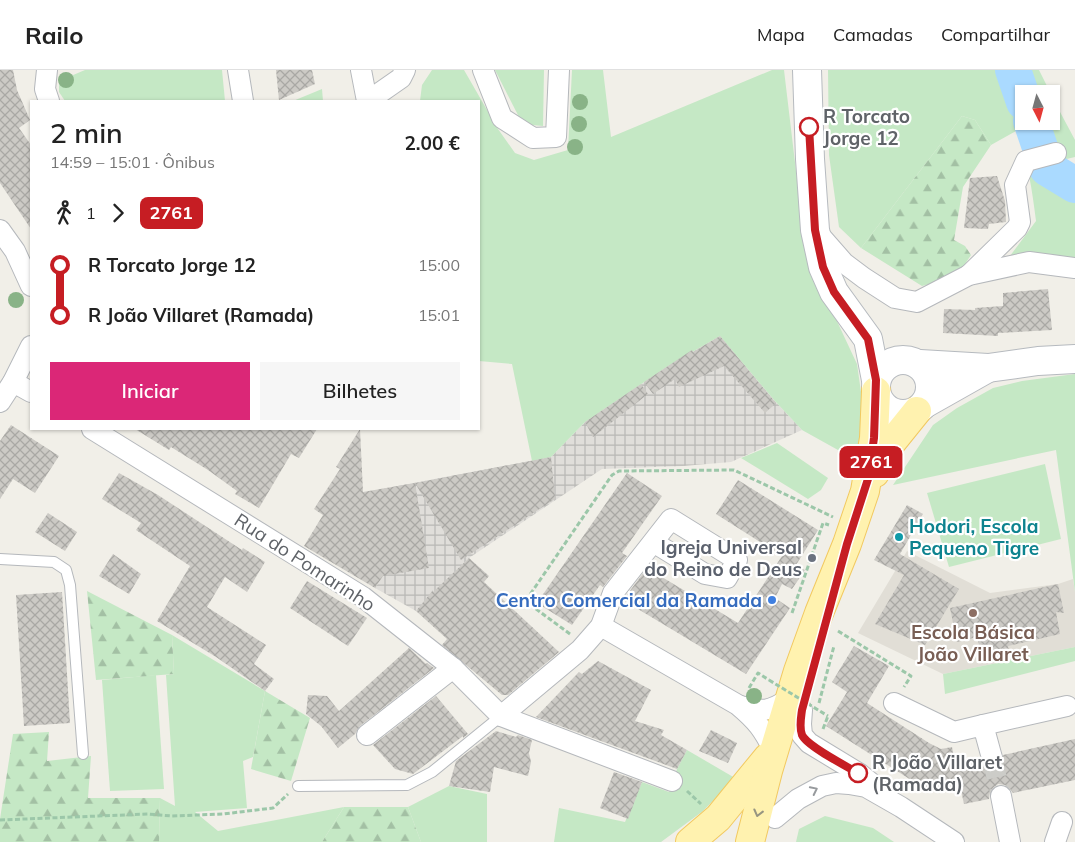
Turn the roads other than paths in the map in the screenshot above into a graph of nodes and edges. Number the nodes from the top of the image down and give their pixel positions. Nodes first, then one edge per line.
1 (47, 70) edge
2 (238, 70) edge
3 (361, 70) edge
4 (405, 70) edge
5 (483, 70) edge
6 (559, 70) edge
7 (807, 70) edge
8 (49, 100) edge
9 (243, 100) edge
10 (367, 100) edge
11 (368, 100) edge
12 (1056, 153) dead end
13 (0, 230) edge
14 (815, 230) junction
15 (18, 249) edge
16 (1075, 268) edge
17 (969, 275) junction
18 (30, 283) edge
19 (868, 339) junction
20 (30, 348) edge
21 (1075, 358) edge
22 (915, 362) junction
23 (988, 368) junction
24 (13, 382) junction
25 (876, 386) junction
26 (30, 391) edge
27 (0, 402) edge
28 (922, 407) junction
29 (94, 430) edge
30 (865, 491) junction
31 (653, 542) dead end
32 (0, 559) edge
33 (601, 626) junction
34 (453, 668) junction
35 (743, 698) junction
36 (894, 703) road end
37 (796, 705) junction
38 (1067, 706) dead end
39 (501, 716) junction
40 (984, 725) junction
41 (367, 736) dead end
42 (774, 751) junction
43 (83, 754) dead end
44 (992, 758) tunnel mouth
45 (672, 780) road end
46 (298, 786) road end
47 (1001, 796) tunnel mouth
48 (901, 807) junction
49 (1062, 822) dead end
50 (772, 830) edge
51 (1008, 832) edge
52 (690, 842) edge
53 (750, 842) edge
54 (954, 842) edge
55 (993, 842) edge
56 (1055, 842) edge

1 - 8 street
2 - 9 street
3 - 10 street
4 - 11 street
5 - 6 street
7 - 14 main road
12 - 17 street
13 - 15 street
14 - 17 street
14 - 19 main road
15 - 18 street
16 - 17 street
19 - 22 main road
19 - 25 main road
20 - 24 street
21 - 23 main road
22 - 23 main road
22 - 25 main road
22 - 28 main road
23 - 28 main road
24 - 26 street
24 - 27 street
25 - 28 main road
25 - 30 main road
28 - 30 main road
29 - 34 street, Rua do Pomarinho
30 - 37 main road
31 - 33 street
32 - 43 lane
33 - 35 street
33 - 39 street
34 - 39 street, Rua do Pomarinho
34 - 41 street
35 - 37 street
35 - 42 street
36 - 40 street
37 - 42 main road
37 - 48 street
37 - 50 main road
38 - 40 street
39 - 45 street, Rua do Pomarinho
39 - 46 lane
40 - 44 street
42 - 52 main road
42 -> 53 main road
47 - 51 street
50 -> 48 street
48 - 54 street
49 - 56 street
51 - 55 street

